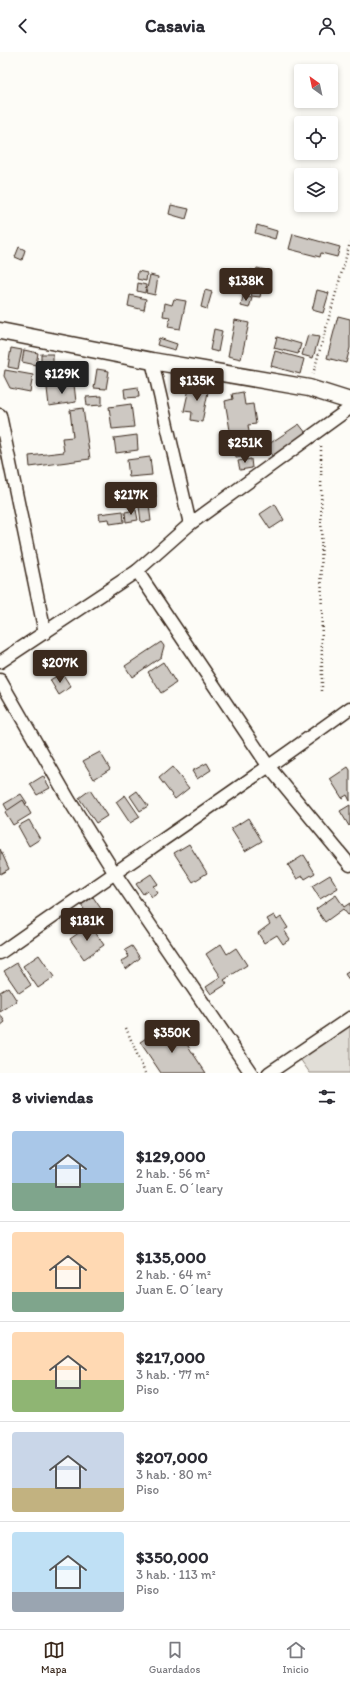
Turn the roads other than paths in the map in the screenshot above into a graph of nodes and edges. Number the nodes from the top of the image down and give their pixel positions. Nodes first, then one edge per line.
1 (0, 331) edge
2 (152, 361) junction
3 (350, 401) edge
4 (350, 408) edge
5 (0, 415) edge
6 (190, 524) junction
7 (137, 570) junction
8 (45, 633) junction
9 (0, 662) edge
10 (0, 680) edge
11 (350, 708) edge
12 (269, 766) junction
13 (350, 865) edge
14 (114, 872) junction
15 (0, 953) edge
16 (350, 1018) edge
17 (251, 1073) edge
18 (269, 1073) edge

1 - 2 street
2 - 3 street
2 - 6 street
4 - 6 street
5 - 8 street
6 - 7 street
7 - 8 street
7 - 12 street
8 - 9 street
10 - 14 street
11 - 12 street
12 - 13 street
12 - 14 street
14 - 15 street
14 - 17 street
16 - 18 street

